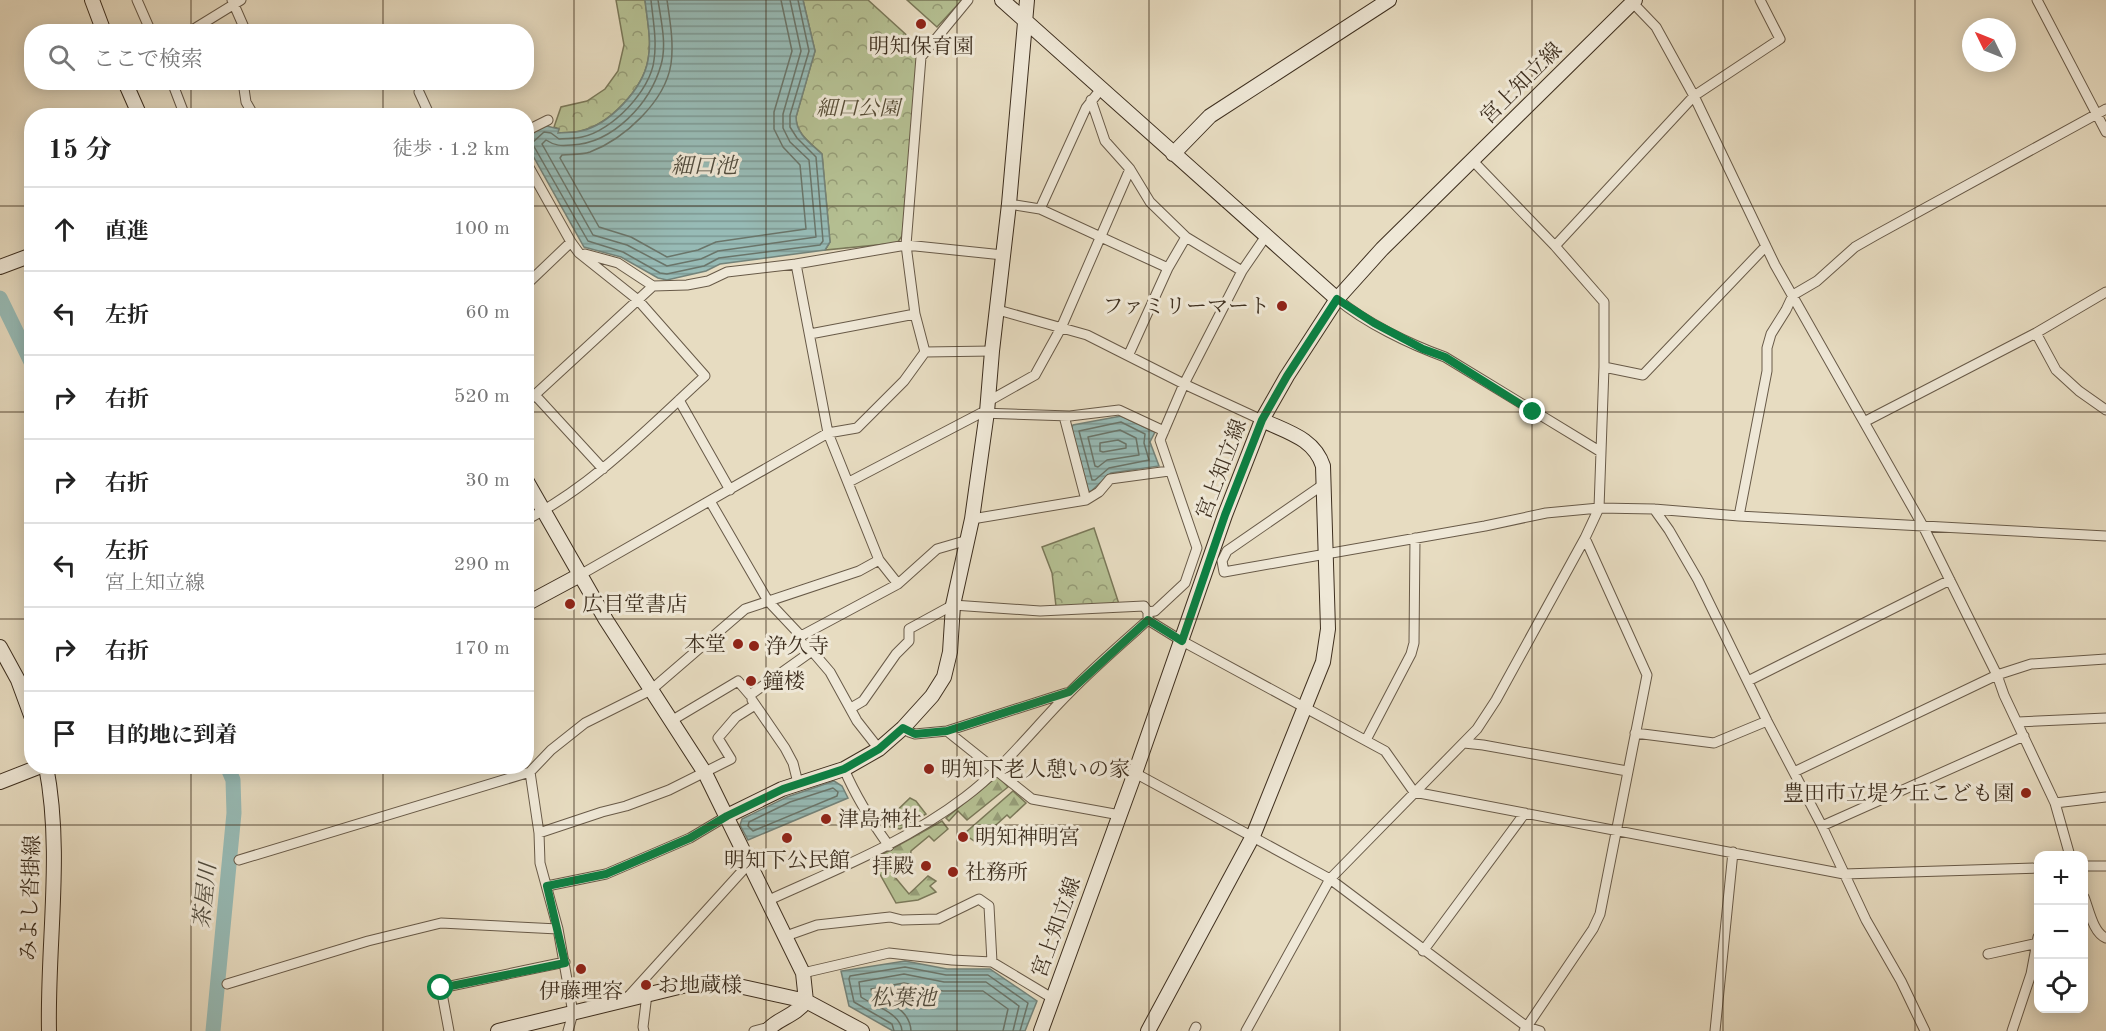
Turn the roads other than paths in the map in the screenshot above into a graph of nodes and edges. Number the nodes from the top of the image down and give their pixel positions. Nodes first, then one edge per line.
1 (92, 0) edge
2 (137, 0) edge
3 (968, 0) edge
4 (1002, 0) edge
5 (1027, 0) edge
6 (1389, 0) edge
7 (1760, 0) edge
8 (2037, 0) edge
9 (236, 1) edge
10 (1633, 1) edge
11 (1026, 21) junction
12 (102, 24) edge
13 (148, 24) edge
14 (201, 24) edge
15 (243, 24) edge
16 (1101, 89) junction
17 (129, 90) edge
18 (175, 90) edge
19 (244, 90) edge
20 (419, 92) dead end
21 (1694, 96) junction
22 (1092, 100) junction
23 (136, 108) edge
24 (182, 108) edge
25 (249, 108) edge
26 (426, 108) edge
27 (2106, 109) edge
28 (2096, 114) junction
29 (548, 120) dead end
30 (534, 127) edge
31 (2106, 132) edge
32 (1173, 154) junction
33 (1473, 161) junction
34 (1130, 169) junction
35 (534, 179) edge
36 (1009, 204) junction
37 (1040, 209) junction
38 (1099, 236) junction
39 (1266, 236) junction
40 (1186, 237) junction
41 (571, 242) junction
42 (906, 245) junction
43 (1555, 246) junction
44 (1766, 246) junction
45 (579, 253) junction
46 (1003, 255) junction
47 (24, 258) edge
48 (796, 264) junction
49 (0, 267) edge
50 (1168, 268) junction
51 (1242, 270) junction
52 (534, 277) edge
53 (653, 286) junction
54 (2106, 292) edge
55 (1793, 295) junction
56 (1337, 299) junction
57 (638, 300) junction
58 (998, 310) junction
59 (915, 314) junction
60 (1061, 328) junction
61 (2036, 333) junction
62 (810, 334) junction
63 (992, 351) junction
64 (925, 352) junction
65 (1129, 354) junction
66 (1604, 367) junction
67 (1184, 384) junction
68 (535, 395) joint
69 (679, 400) junction
70 (987, 407) junction
71 (2106, 410) edge
72 (1064, 416) junction
73 (1262, 420) junction
74 (1864, 422) junction
75 (1164, 431) junction
76 (828, 433) junction
77 (1601, 452) junction
78 (603, 469) junction
79 (1169, 471) junction
80 (849, 482) junction
81 (1324, 484) junction
82 (730, 490) junction
83 (534, 494) edge
84 (1086, 500) junction
85 (710, 501) junction
86 (1599, 508) junction
87 (1654, 509) junction
88 (544, 511) junction
89 (534, 516) edge
90 (1739, 516) junction
91 (972, 519) junction
92 (1923, 526) junction
93 (2106, 536) edge
94 (1415, 538) junction
95 (1585, 538) junction
96 (968, 540) junction
97 (1327, 554) junction
98 (879, 560) junction
99 (580, 575) junction
100 (1950, 580) junction
101 (898, 584) junction
102 (534, 600) edge
103 (768, 601) junction
104 (953, 605) junction
105 (1148, 616) junction
106 (801, 636) junction
107 (1182, 641) junction
108 (0, 647) edge
109 (812, 651) junction
110 (2106, 659) edge
111 (1997, 675) junction
112 (1748, 681) junction
113 (651, 690) junction
114 (1069, 692) junction
115 (750, 695) junction
116 (24, 696) edge
117 (755, 705) junction
118 (850, 708) junction
119 (1306, 708) junction
120 (2106, 718) edge
121 (671, 721) junction
122 (1767, 721) junction
123 (2018, 722) junction
124 (903, 728) junction
125 (947, 731) junction
126 (1635, 733) junction
127 (2024, 736) junction
128 (1366, 740) junction
129 (1464, 743) junction
130 (879, 749) junction
131 (534, 768) edge
132 (844, 769) junction
133 (997, 770) junction
134 (1628, 771) junction
135 (1794, 772) junction
136 (24, 773) edge
137 (705, 773) junction
138 (1136, 773) junction
139 (47, 774) edge
140 (523, 774) edge
141 (530, 774) edge
142 (0, 782) edge
143 (798, 783) junction
144 (1414, 792) junction
145 (2106, 797) edge
146 (2055, 803) junction
147 (1525, 813) junction
148 (1120, 815) junction
149 (727, 816) junction
150 (1822, 826) junction
151 (1615, 830) junction
152 (539, 833) junction
153 (1253, 836) junction
154 (889, 846) junction
155 (2069, 851) edge
156 (1733, 852) junction
157 (238, 860) dead end
158 (750, 864) junction
159 (2088, 866) edge
160 (2106, 866) edge
161 (2034, 868) edge
162 (1844, 874) junction
163 (1330, 879) junction
164 (547, 886) junction
165 (769, 900) junction
166 (2087, 905) edge
167 (558, 930) junction
168 (786, 936) junction
169 (2106, 938) edge
170 (2034, 941) edge
171 (1424, 951) junction
172 (1988, 954) dead end
173 (2034, 959) edge
174 (992, 962) junction
175 (565, 963) junction
176 (803, 973) junction
177 (227, 984) dead end
178 (647, 994) junction
179 (627, 998) junction
180 (1052, 998) junction
181 (806, 1000) junction
182 (573, 1013) junction
183 (768, 1029) edge
184 (1525, 1029) edge
185 (49, 1031) edge
186 (449, 1031) edge
187 (498, 1031) edge
188 (568, 1031) edge
189 (644, 1031) edge
190 (754, 1031) edge
191 (862, 1031) edge
192 (1041, 1031) edge
193 (1148, 1031) edge
194 (1246, 1031) edge
195 (1540, 1031) edge
196 (1715, 1031) edge
197 (1925, 1031) edge
198 (2012, 1031) edge

1 - 12 street
2 - 13 street
3 - 42 street
4 - 11 street
5 - 11 street
6 - 32 street
7 - 21 street
8 - 28 street
9 - 14 street
9 - 15 street
10 - 21 street
10 - 33 street, 宮上知立線
11 - 16 street
11 - 36 street
16 - 22 street
16 - 32 street
17 - 23 street
18 - 24 street
19 - 25 street
20 - 26 street
21 - 43 street
21 - 44 street
22 - 34 street
22 - 37 street
27 - 28 street
28 - 31 street
28 - 55 street
29 - 30 street
32 - 39 street
33 - 43 street
33 - 56 street, 宮上知立線
34 - 38 street
34 - 40 street
35 - 41 street
36 - 37 street
36 - 46 street
37 - 38 street
38 - 50 street
38 - 60 street
39 - 51 street
39 - 56 street
40 - 50 street
40 - 51 street
41 - 45 street
41 - 52 street
42 - 46 street
42 - 48 street
42 - 59 street
43 - 66 street
44 - 55 street
44 - 66 street
45 - 53 street
45 - 57 street
46 - 58 street
47 - 49 street
48 - 53 street
48 - 62 street
50 - 65 street
51 - 67 street
53 - 57 street
54 - 61 street
55 - 74 street
55 - 90 street
56 - 73 street, 宮上知立線
56 - 77 street
57 - 68 street
57 - 69 street
58 - 60 street
58 - 63 street
59 - 62 street
59 - 64 street
60 - 65 street
60 - 70 street
61 - 71 street
61 - 74 street
62 - 76 street
63 - 64 street
63 - 70 street
64 - 76 street
65 - 67 street
66 - 77 street
67 - 73 street
67 - 75 street
68 - 78 street
69 - 78 street
69 - 82 street
70 - 72 street
70 - 80 street
70 - 91 street
72 - 75 street
72 - 84 street
73 - 81 street
73 - 107 street, 宮上知立線
74 - 92 street
75 - 79 street
76 - 80 street
76 - 82 street
77 - 86 street
78 - 88 street
79 - 84 street
79 - 105 street
80 - 98 street
81 - 97 street
81 - 97 street
82 - 85 street
83 - 88 street
84 - 91 street
85 - 99 street
85 - 103 street
86 - 87 street
86 - 94 street
86 - 95 street
87 - 90 street
87 - 112 street
88 - 89 street
88 - 99 street
90 - 92 street
91 - 96 street
92 - 93 street
92 - 100 street
94 - 97 street
94 - 128 street
95 - 126 street
95 - 129 street
96 - 101 street
96 - 104 street
97 - 119 street
98 - 101 street
98 - 103 street
99 - 102 street
99 - 113 street
100 - 111 street
100 - 112 street
101 - 106 street
103 - 106 street
103 - 113 street
104 - 105 street
104 - 118 street
104 - 124 street
105 - 107 street
105 - 114 street
106 - 109 street
107 - 119 street
107 - 138 street, 宮上知立線
108 - 116 street
109 - 115 street
109 - 118 street
110 - 111 street
111 - 123 street
111 - 135 street
112 - 122 street
113 - 121 street
113 - 131 street
114 - 125 street
114 - 133 street
115 - 117 street
115 - 121 street
117 - 137 street
117 - 143 street
118 - 130 street
119 - 128 street
119 - 153 street
120 - 123 street
121 - 137 street
122 - 126 street
122 - 135 street
123 - 127 street
124 - 125 street
124 - 130 street
125 - 133 street
126 - 134 street
127 - 146 street
127 - 150 street
128 - 144 street
129 - 134 street
129 - 144 street
130 - 132 street
132 - 143 street
132 - 154 street
133 - 148 street
133 - 154 street
134 - 151 street
135 - 150 street
136 - 142 street
137 - 149 street
137 - 152 street
138 - 148 street, 宮上知立線
138 - 153 street
139 - 185 street, みよし沓掛線
140 - 157 street
141 - 152 street
143 - 149 street
144 - 147 street
144 - 163 street
145 - 146 street
146 - 155 street
147 - 151 street
147 - 171 street
148 - 180 street, 宮上知立線
149 - 158 street
149 - 164 street
150 - 162 street
151 - 156 street
151 - 184 street
152 - 164 street
153 - 163 street
153 - 193 street
154 - 165 street
156 - 162 street
156 - 196 street
158 - 165 street
158 - 179 street
159 - 160 street
161 - 162 street
162 - 197 street
163 - 171 street
163 - 194 street
164 - 167 street
165 - 168 street
166 - 169 street
167 - 175 street
167 - 177 street
168 - 174 street
168 - 176 street
170 - 172 street
171 - 184 street
173 - 198 street
174 - 176 street
174 - 180 street
175 - 182 street
175 - 186 street
176 - 181 street
178 - 179 street
178 - 181 street
178 - 189 street
179 - 182 street
180 - 192 street, 宮上知立線
181 - 183 street
181 - 191 street
182 - 187 street
182 - 188 street
183 - 190 street
184 - 195 street

